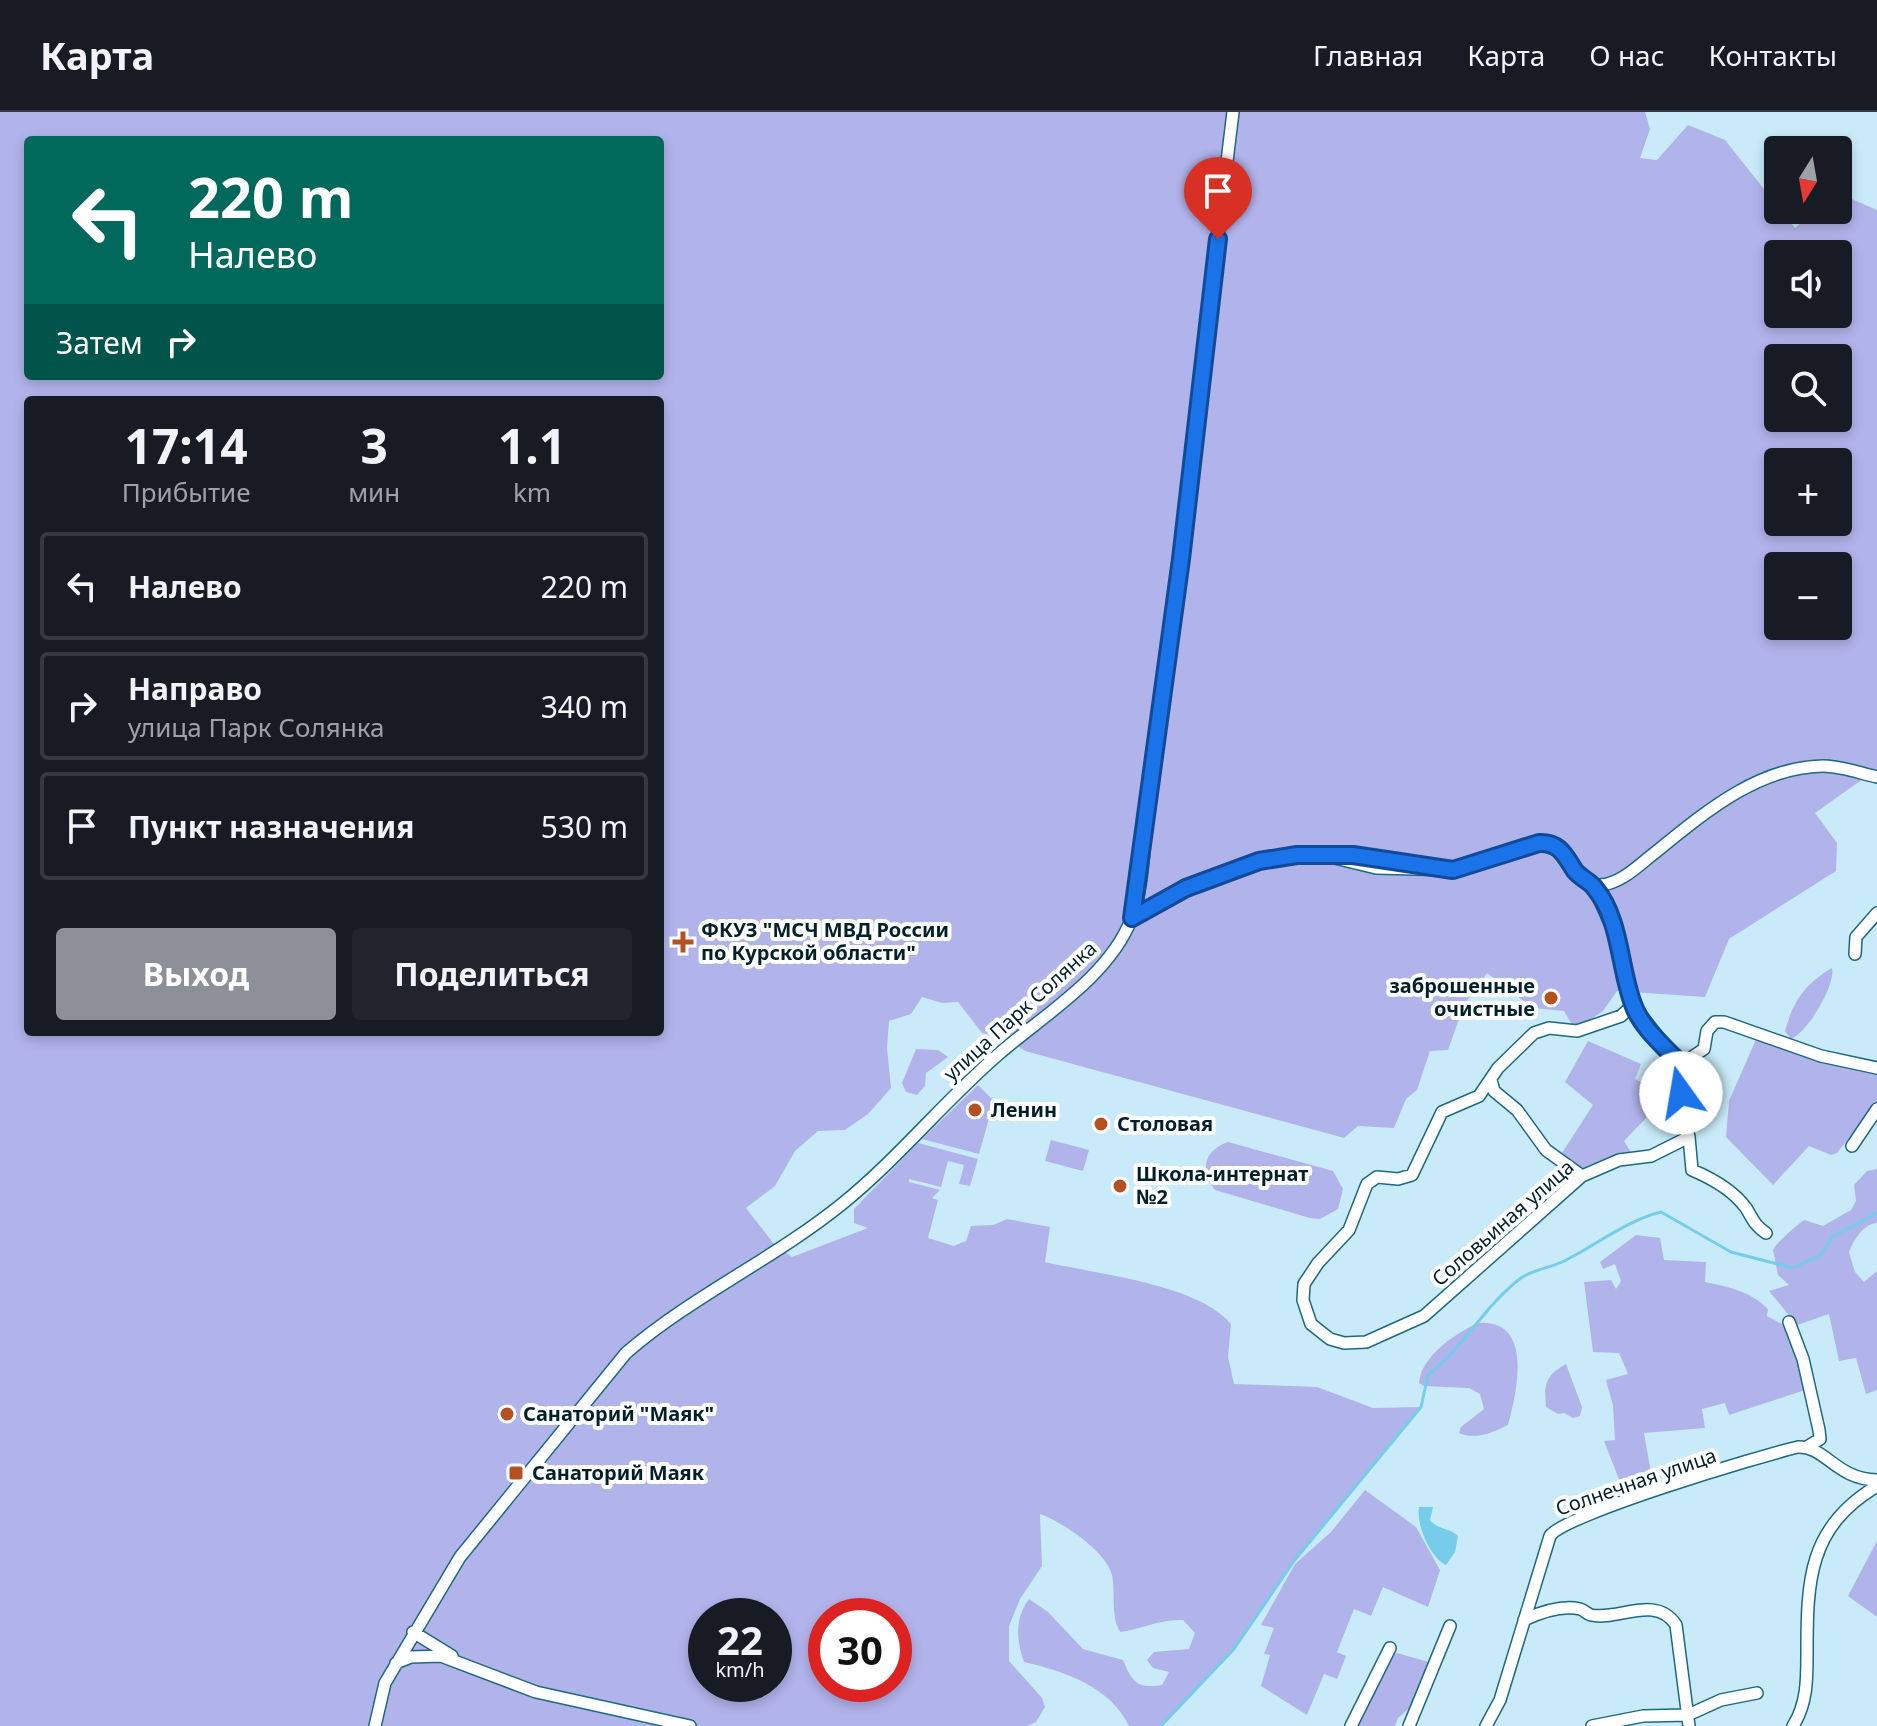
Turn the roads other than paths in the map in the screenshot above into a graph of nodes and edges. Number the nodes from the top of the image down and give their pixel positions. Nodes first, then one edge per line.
1 (1233, 112) edge
2 (1877, 777) edge
3 (1593, 885) junction
4 (1877, 913) edge
5 (1132, 918) junction
6 (1855, 954) dead end
7 (1633, 1005) junction
8 (1877, 1068) edge
9 (1674, 1069) junction
10 (1491, 1079) junction
11 (1877, 1109) edge
12 (1689, 1137) junction
13 (1852, 1146) dead end
14 (1582, 1176) junction
15 (1766, 1233) dead end
16 (1789, 1322) dead end
17 (1807, 1447) junction
18 (1877, 1480) edge
19 (1877, 1486) edge
20 (1524, 1620) junction
21 (1450, 1626) dead end
22 (413, 1632) junction
23 (1390, 1648) dead end
24 (459, 1661) junction
25 (395, 1663) junction
26 (1757, 1693) dead end
27 (1689, 1721) edge
28 (375, 1726) edge
29 (690, 1726) edge
30 (1351, 1726) edge
31 (1409, 1726) edge
32 (1486, 1726) edge
33 (1592, 1726) edge
34 (1793, 1726) edge

1 - 5 street, улица Парк Солянка
2 - 3 street
3 - 5 street
3 - 7 street
4 - 6 street
5 - 22 street, улица Парк Солянка
7 - 9 street
7 - 10 street
8 - 9 street
9 - 12 street
10 - 14 street
10 - 14 street, Соловьиная улица
11 - 13 street
12 - 14 street, Соловьиная улица
12 - 15 street
16 - 17 street
17 - 18 street
17 - 20 street, Солнечная улица
19 - 34 street
20 - 27 street
20 - 32 street, Солнечная улица
21 - 31 street
22 - 24 street
22 - 25 street, улица Парк Солянка
23 - 30 street
24 - 25 street
24 - 29 street
25 - 28 street, улица Парк Солянка
26 - 27 street
27 - 33 street

